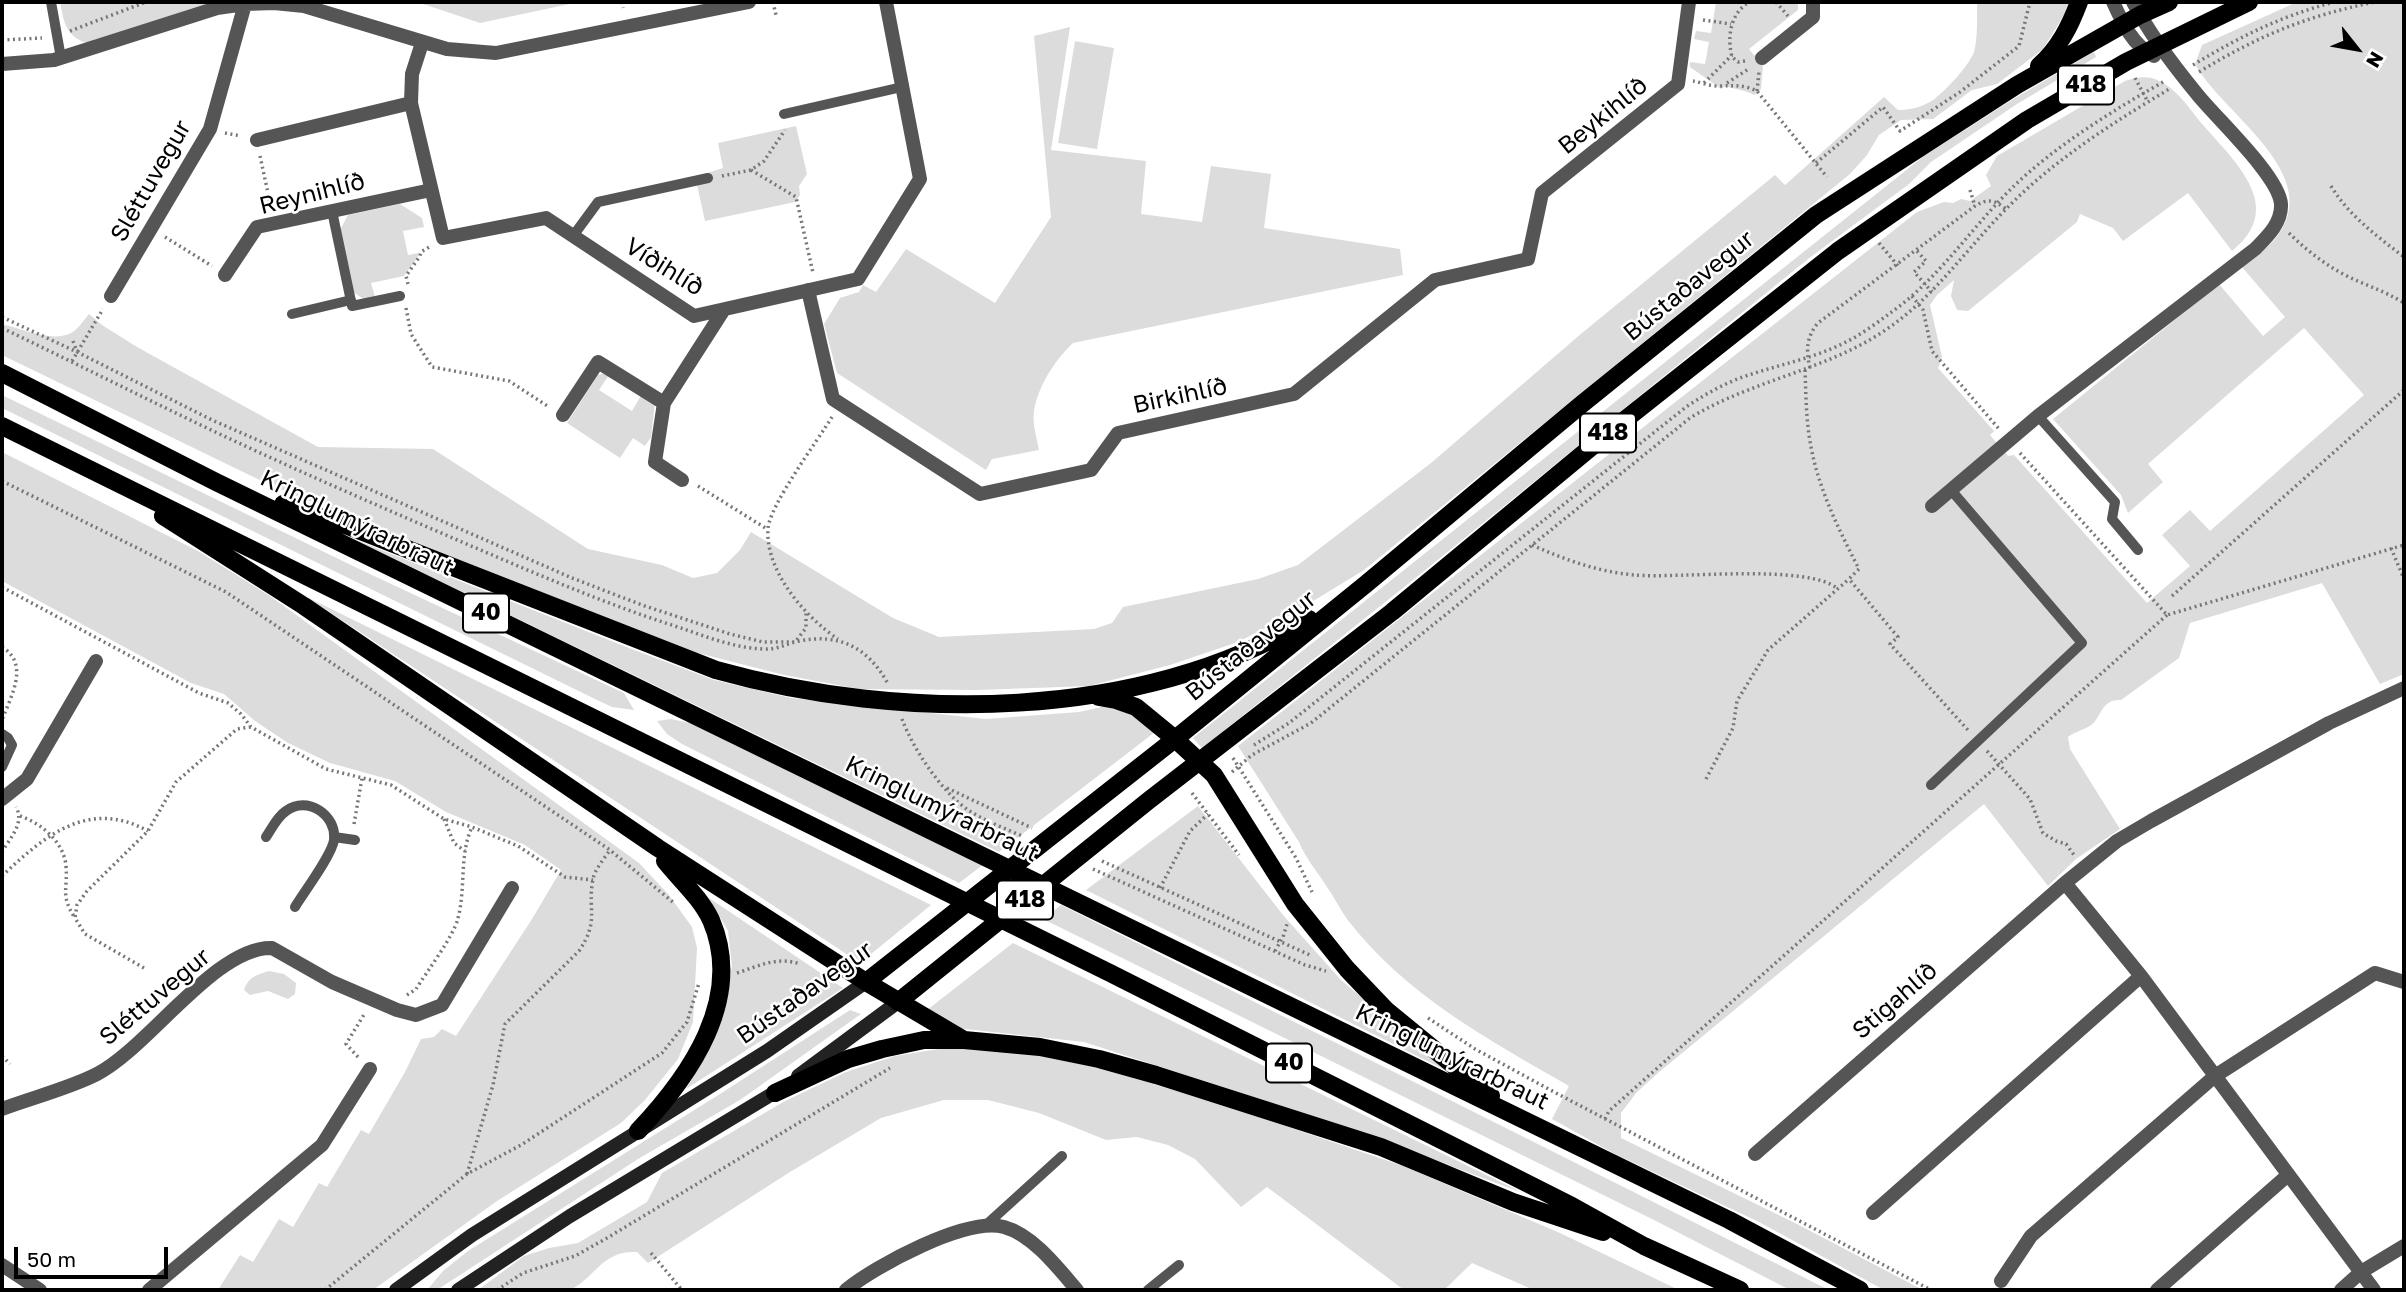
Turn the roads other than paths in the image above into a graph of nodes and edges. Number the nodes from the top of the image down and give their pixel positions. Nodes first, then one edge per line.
1 (51, 2) edge
2 (749, 2) edge
3 (886, 2) edge
4 (1689, 2) edge
5 (1813, 2) edge
6 (2079, 2) edge
7 (2113, 2) edge
8 (2169, 2) edge
9 (2249, 2) edge
10 (245, 4) junction
11 (2136, 8) edge
12 (2123, 24) junction
13 (422, 43) junction
14 (2153, 49) junction
15 (61, 58) junction
16 (1756, 58) road end
17 (2, 64) edge
18 (2017, 85) junction
19 (902, 87) junction
20 (411, 103) junction
21 (784, 114) road end
22 (257, 140) road end
23 (708, 178) road end
24 (431, 190) junction
25 (331, 211) junction
26 (573, 236) junction
27 (1528, 259) joint
28 (225, 275) road end
29 (812, 289) junction
30 (111, 296) road end
31 (400, 296) dead end
32 (351, 300) junction
33 (723, 311) junction
34 (292, 314) dead end
35 (2, 373) edge
36 (664, 403) junction
37 (563, 415) road end
38 (2038, 416) junction
39 (2, 426) edge
40 (86, 468) junction
41 (682, 480) dead end
42 (216, 482) junction
43 (1951, 490) junction
44 (1932, 506) dead end
45 (2138, 550) dead end
46 (1366, 584) junction
47 (96, 661) dead end
48 (2404, 688) edge
49 (1088, 696) junction
50 (2, 734) edge
51 (1175, 739) junction
52 (1199, 761) junction
53 (2, 767) edge
54 (1931, 785) dead end
55 (5, 792) edge
56 (266, 837) dead end
57 (334, 837) junction
58 (353, 840) road end
59 (658, 848) junction
60 (2065, 883) junction
61 (512, 888) dead end
62 (295, 907) dead end
63 (2141, 976) junction
64 (866, 982) junction
65 (2404, 982) edge
66 (898, 1002) junction
67 (964, 1040) junction
68 (370, 1069) road end
69 (2215, 1076) junction
70 (775, 1093) junction
71 (2, 1109) edge
72 (1512, 1114) junction
73 (638, 1131) junction
74 (1755, 1154) dead end
75 (1062, 1156) dead end
76 (2288, 1175) junction
77 (1873, 1213) dead end
78 (986, 1225) junction
79 (1644, 1246) junction
80 (2404, 1246) edge
81 (2, 1265) edge
82 (1179, 1265) dead end
83 (2361, 1272) junction
84 (2001, 1281) dead end
85 (40, 1290) edge
86 (149, 1290) edge
87 (396, 1290) edge
88 (458, 1290) edge
89 (846, 1290) edge
90 (1077, 1290) edge
91 (1148, 1290) edge
92 (1740, 1290) edge
93 (1860, 1290) edge
94 (2157, 1290) edge
95 (2341, 1290) edge
96 (2374, 1290) edge

1 - 15 lane
2 - 13 street
3 - 19 street, Víðihlíð
4 - 27 street, Beykihlíð
5 - 16 street
6 - 18 main road
7 - 12 street
8 - 11 main road, Bústaðavegur / 418
9 - 14 main road, 418
10 - 13 street
10 - 15 street
10 - 30 street, Sléttuvegur
11 - 12 main road, Bústaðavegur / 418
11 - 14 street
12 - 14 street
12 - 18 main road, Bústaðavegur / 418
13 - 20 street
14 - 38 street
14 - 52 main road, 418
15 - 17 street
18 - 46 main road, Bústaðavegur / 418
19 - 21 lane
19 - 29 street, Víðihlíð
20 - 22 street
20 - 24 street
23 - 26 lane
24 - 25 street, Reynihlíð
24 - 26 street, Víðihlíð
25 - 28 street, Reynihlíð
25 - 32 lane
26 - 33 street, Víðihlíð
27 - 29 street, Birkihlíð
29 - 33 street, Víðihlíð
31 - 32 lane
32 - 34 lane
33 - 36 street
35 - 42 main road, Kringlumýrarbraut / 40
36 - 37 street
36 - 41 street
38 - 43 street
38 - 45 lane
39 - 40 main road, 40
40 - 59 main road
40 - 79 main road, 40
42 - 49 main road
42 - 72 main road, Kringlumýrarbraut / 40
43 - 44 street
43 - 54 lane
46 - 49 main road
46 - 51 main road, Bústaðavegur / 418
47 - 55 street
48 - 60 street, Stigahlíð
49 - 51 main road
50 - 53 lane
51 - 52 main road
51 - 64 main road, Bústaðavegur / 418
52 - 66 main road, 418
52 - 72 main road
56 - 57 lane
57 - 58 lane
57 - 62 lane
59 - 64 main road
59 - 73 main road
60 - 63 street
60 - 74 street, Stigahlíð
61 - 71 street, Sléttuvegur
63 - 69 street
63 - 77 street
64 - 66 main road
64 - 73 main road, Bústaðavegur
65 - 69 street
66 - 67 main road
66 - 70 main road
67 - 70 main road
67 - 79 main road
68 - 86 street
69 - 76 street
69 - 84 street
70 - 88 main road
72 - 93 main road, Kringlumýrarbraut / 40
73 - 87 main road, Bústaðavegur
75 - 78 lane
76 - 83 street
76 - 94 street
78 - 89 street
78 - 90 street
79 - 92 main road, 40
80 - 83 street
81 - 85 street
82 - 91 lane
83 - 95 street
83 - 96 street

